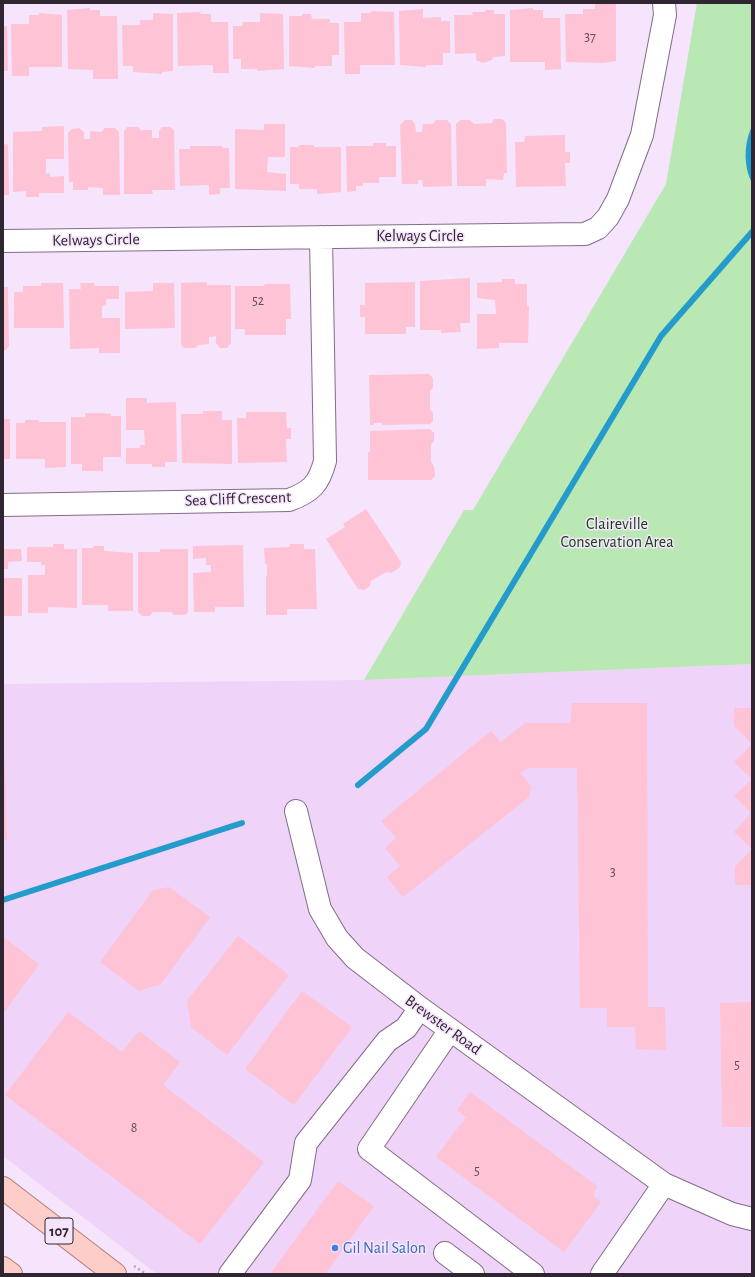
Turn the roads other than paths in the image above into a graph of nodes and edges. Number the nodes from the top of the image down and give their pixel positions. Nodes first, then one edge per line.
1 (664, 3) edge
2 (321, 237) junction
3 (3, 241) edge
4 (3, 505) edge
5 (296, 811) dead end
6 (420, 1008) junction
7 (450, 1030) junction
8 (664, 1184) junction
9 (3, 1188) edge
10 (752, 1219) edge
11 (445, 1253) dead end
12 (3, 1268) edge
13 (11, 1274) edge
14 (115, 1274) edge
15 (230, 1274) edge
16 (473, 1274) edge
17 (532, 1274) edge
18 (602, 1274) edge

1 - 2 street, Kelways Circle
2 - 3 street, Kelways Circle
2 - 4 street, Sea Cliff Crescent
5 - 6 street, Brewster Road
6 - 7 street, Brewster Road
6 - 15 street
7 - 8 street, Brewster Road
7 - 17 street
8 - 10 street, Brewster Road
8 - 18 street
9 - 14 main road, 107
11 - 16 street
12 - 13 main road

